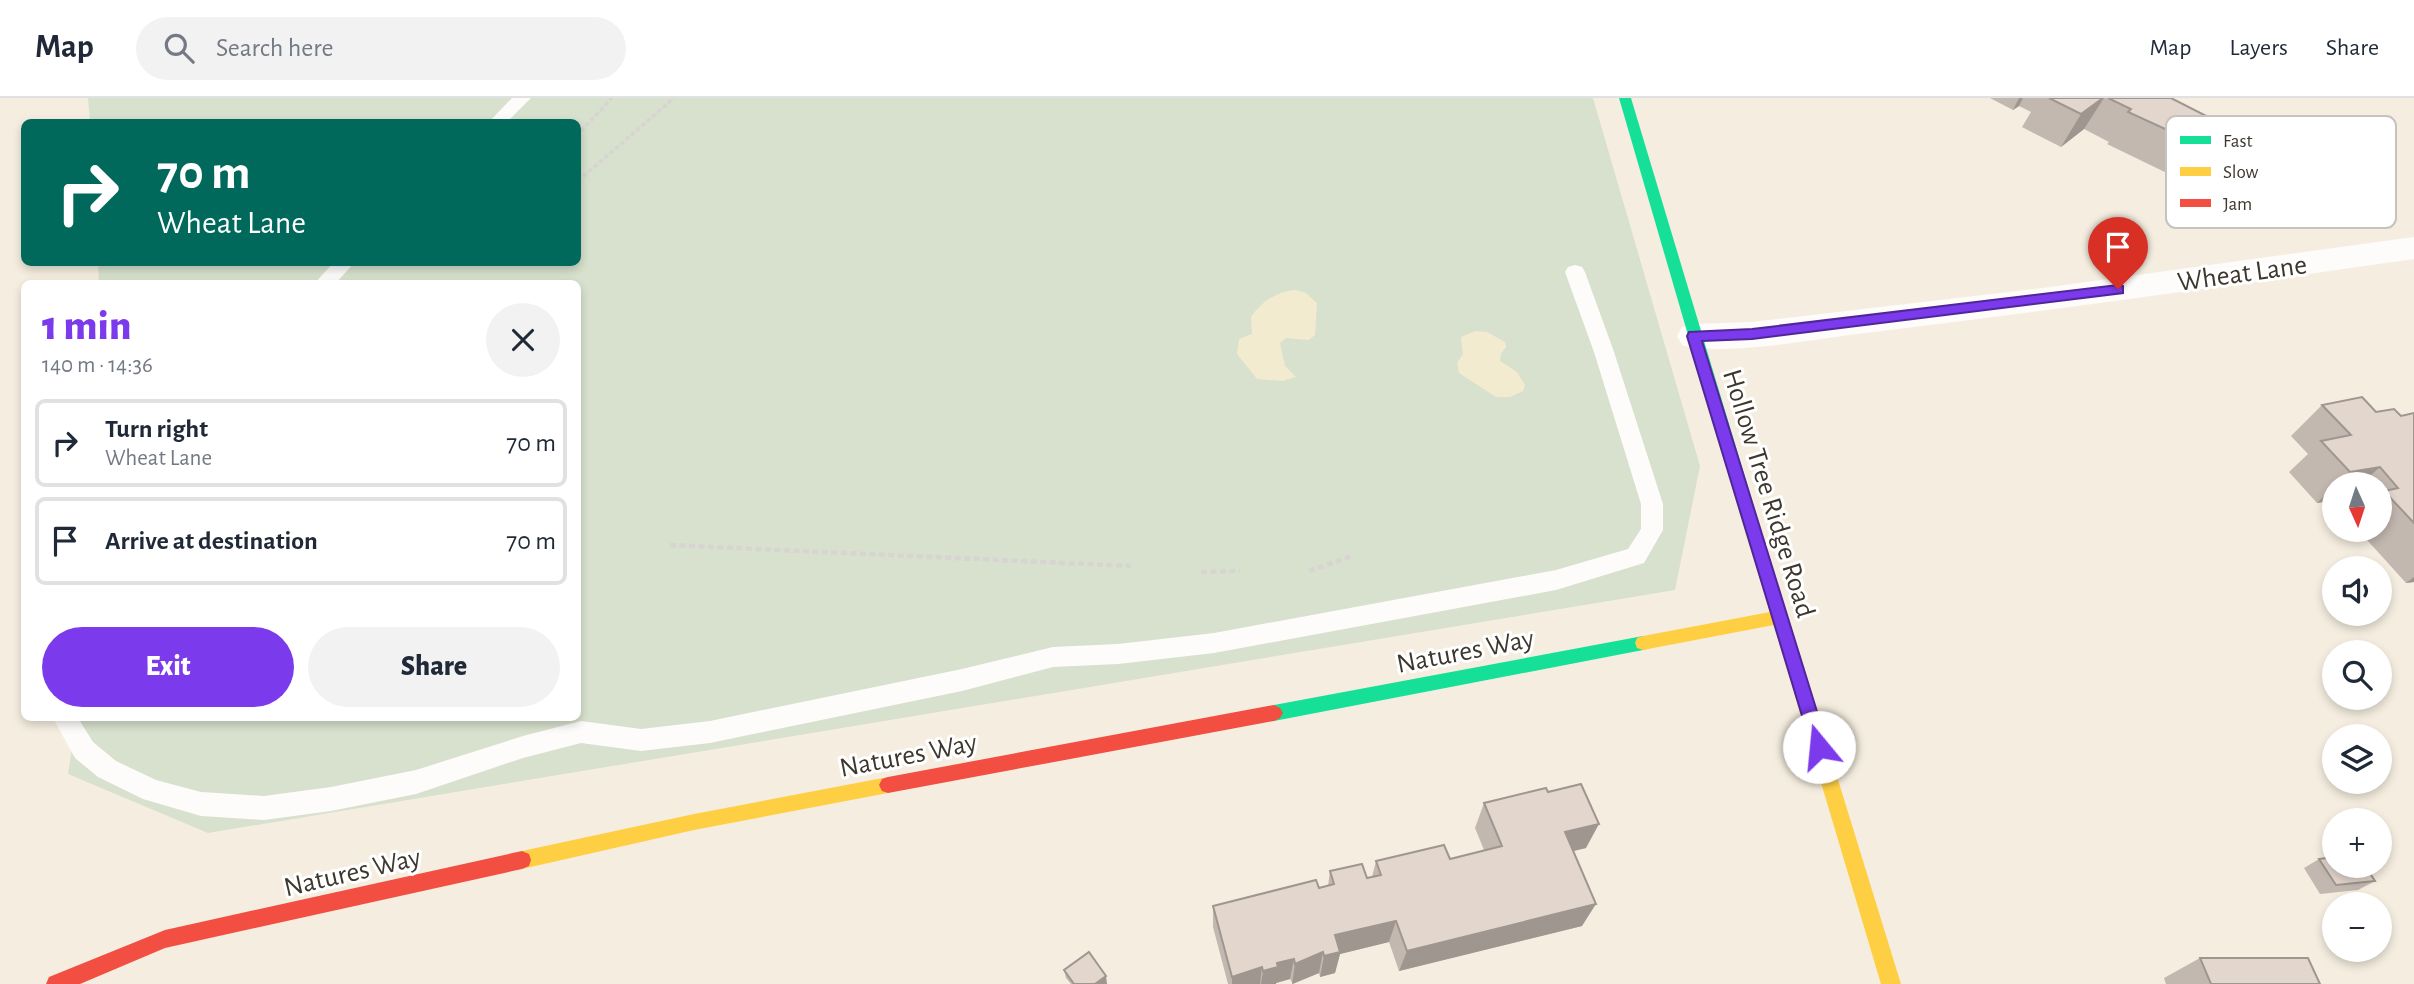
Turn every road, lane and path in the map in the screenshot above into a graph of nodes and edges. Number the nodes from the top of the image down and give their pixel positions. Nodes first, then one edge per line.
1 (522, 98) edge
2 (612, 98) edge
3 (674, 98) edge
4 (1625, 98) edge
5 (500, 119) edge
6 (581, 131) dead end
7 (581, 178) edge
8 (2414, 248) edge
9 (342, 266) edge
10 (1575, 272) dead end
11 (327, 280) edge
12 (1694, 336) junction
13 (670, 545) dead end
14 (1354, 555) dead end
15 (1131, 566) dead end
16 (1309, 570) dead end
17 (1240, 571) dead end
18 (1201, 572) dead end
19 (1780, 617) junction
20 (67, 721) edge
21 (56, 984) edge
22 (1891, 984) edge

1 - 5 lane
2 - 6 path
3 - 7 path
4 - 12 street, Hollow Tree Ridge Road
8 - 12 street, Wheat Lane
9 - 11 lane
10 - 20 lane
12 - 19 street, Hollow Tree Ridge Road
13 - 15 path
14 - 16 path
17 - 18 path
19 - 21 street, Natures Way
19 - 22 street, Hollow Tree Ridge Road

